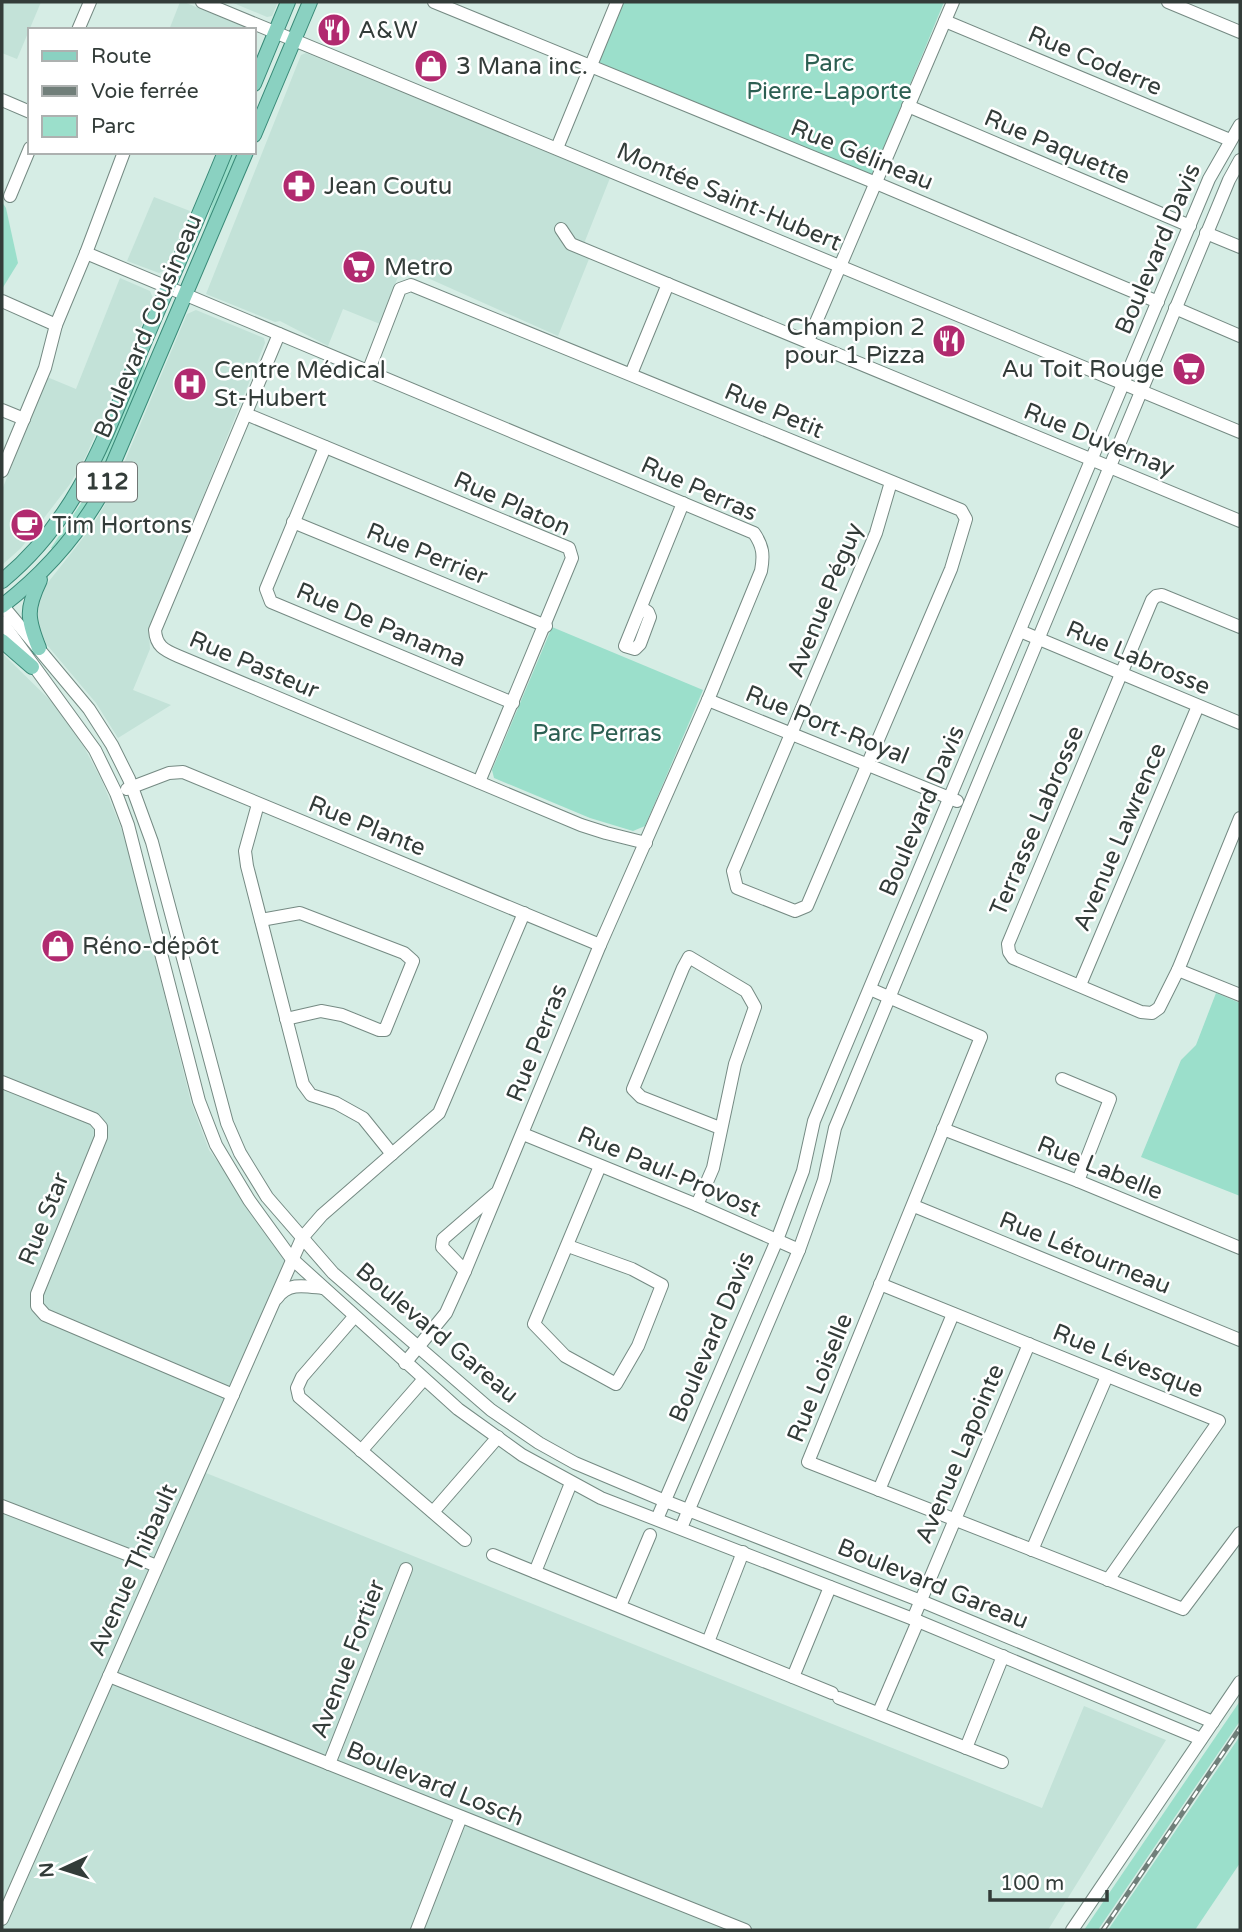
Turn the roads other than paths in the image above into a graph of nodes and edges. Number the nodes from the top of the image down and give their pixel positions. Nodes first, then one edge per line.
1 (90, 2) edge
2 (202, 2) edge
3 (288, 2) edge
4 (310, 2) edge
5 (434, 2) edge
6 (617, 2) edge
7 (953, 2) edge
8 (1168, 2) edge
9 (945, 21) junction
10 (79, 28) edge
11 (275, 32) junction
12 (1240, 32) edge
13 (294, 40) junction
14 (591, 65) junction
15 (256, 79) edge
16 (2, 100) edge
17 (908, 106) junction
18 (28, 111) edge
19 (1240, 125) edge
20 (256, 130) edge
21 (1230, 140) junction
22 (557, 148) junction
23 (28, 153) edge
24 (123, 154) edge
25 (224, 154) edge
26 (245, 154) edge
27 (1240, 160) edge
28 (876, 183) junction
29 (10, 196) dead end
30 (1190, 226) junction
31 (561, 229) dead end
32 (1206, 233) junction
33 (1240, 247) edge
34 (86, 253) junction
35 (839, 265) junction
36 (667, 285) junction
37 (168, 288) junction
38 (186, 296) junction
39 (2, 301) edge
40 (1158, 302) junction
41 (1175, 308) junction
42 (1150, 321) junction
43 (56, 325) junction
44 (1166, 328) junction
45 (279, 334) junction
46 (1240, 336) edge
47 (808, 341) junction
48 (368, 372) junction
49 (631, 374) junction
50 (1124, 384) junction
51 (1140, 391) junction
52 (2, 410) edge
53 (246, 414) junction
54 (24, 419) junction
55 (1240, 432) edge
56 (325, 447) junction
57 (1091, 460) junction
58 (1108, 468) junction
59 (2, 471) edge
60 (891, 482) junction
61 (683, 503) junction
62 (1240, 521) edge
63 (293, 522) junction
64 (44, 570) junction
65 (2, 581) edge
66 (2, 606) edge
67 (642, 608) dead end
68 (2, 622) edge
69 (545, 626) junction
70 (1240, 627) edge
71 (1020, 631) junction
72 (1038, 639) junction
73 (2, 642) edge
74 (39, 648) junction
75 (32, 667) junction
76 (1123, 674) junction
77 (708, 700) junction
78 (513, 703) junction
79 (1198, 706) junction
80 (1240, 723) edge
81 (792, 732) junction
82 (869, 764) junction
83 (479, 782) junction
84 (133, 787) junction
85 (116, 793) junction
86 (950, 798) junction
87 (258, 804) junction
88 (968, 806) junction
89 (1240, 818) edge
90 (646, 843) junction
91 (524, 913) junction
92 (261, 919) junction
93 (600, 945) junction
94 (1178, 970) junction
95 (1080, 985) junction
96 (870, 989) junction
97 (1240, 995) edge
98 (889, 996) junction
99 (286, 1019) junction
100 (1062, 1079) dead end
101 (2, 1082) edge
102 (720, 1128) junction
103 (943, 1129) junction
104 (523, 1134) junction
105 (391, 1154) junction
106 (600, 1166) junction
107 (1078, 1181) junction
108 (498, 1192) junction
109 (697, 1205) junction
110 (914, 1206) junction
111 (302, 1238) junction
112 (777, 1240) junction
113 (568, 1246) junction
114 (1240, 1248) edge
115 (799, 1250) junction
116 (291, 1258) junction
117 (465, 1271) junction
118 (880, 1284) junction
119 (322, 1288) junction
120 (271, 1307) junction
121 (953, 1314) junction
122 (354, 1317) junction
123 (1240, 1339) edge
124 (1029, 1343) junction
125 (417, 1348) junction
126 (405, 1363) junction
127 (1107, 1376) junction
128 (424, 1379) junction
129 (233, 1395) junction
130 (498, 1437) junction
131 (361, 1451) junction
132 (680, 1466) junction
133 (702, 1477) junction
134 (571, 1483) junction
135 (879, 1490) junction
136 (665, 1501) junction
137 (2, 1506) edge
138 (688, 1510) junction
139 (433, 1513) junction
140 (657, 1519) junction
141 (954, 1521) junction
142 (681, 1528) junction
143 (1240, 1533) edge
144 (650, 1535) dead end
145 (465, 1540) dead end
146 (1032, 1550) junction
147 (743, 1552) junction
148 (493, 1555) dead end
149 (157, 1566) junction
150 (406, 1569) dead end
151 (535, 1572) junction
152 (1108, 1580) junction
153 (830, 1587) junction
154 (921, 1601) junction
155 (620, 1606) junction
156 (915, 1620) junction
157 (708, 1642) junction
158 (1003, 1656) junction
159 (109, 1676) junction
160 (793, 1677) junction
161 (1240, 1682) edge
162 (879, 1712) junction
163 (1213, 1722) junction
164 (1201, 1739) junction
165 (966, 1748) junction
166 (1002, 1762) dead end
167 (329, 1764) junction
168 (461, 1817) junction
169 (2, 1919) edge
170 (417, 1930) edge
171 (746, 1930) edge
172 (1072, 1930) edge

1 - 10 street
2 - 11 street, Montée Saint-Hubert
3 - 11 main road
4 - 13 main road
5 - 14 street, Rue Gélineau
6 - 14 street
7 - 9 street
8 - 12 street
9 - 17 street
9 - 21 street, Rue Coderre
11 - 13 street, Montée Saint-Hubert
11 - 15 main road
13 - 20 main road
13 - 22 street, Montée Saint-Hubert
14 - 22 street
14 - 28 street, Rue Gélineau
16 - 18 street
17 - 28 street
17 - 30 street, Rue Paquette
19 - 21 street, Boulevard Davis
21 - 30 street, Boulevard Davis
22 - 35 street, Montée Saint-Hubert
23 - 29 street
24 - 34 street
25 - 37 main road, Boulevard Cousineau / 112
26 - 38 main road, Boulevard Cousineau / 112
27 - 32 street, Boulevard Davis
28 - 35 street
28 - 40 street, Rue Gélineau
30 - 40 street, Boulevard Davis
31 - 36 street, Rue Duvernay
32 - 33 street
32 - 41 street, Boulevard Davis
34 - 37 street, Rue Perras
34 - 43 street
35 - 47 street
35 - 50 street, Montée Saint-Hubert
36 - 47 street, Rue Duvernay
36 - 49 street
37 - 38 street, Rue Perras
37 - 65 main road, Boulevard Cousineau / 112
38 - 45 street, Rue Perras
38 - 64 main road, Boulevard Cousineau / 112
39 - 43 street
40 - 42 street, Boulevard Davis
41 - 44 street, Boulevard Davis
41 - 46 street
42 - 44 street
42 - 50 street, Boulevard Davis
43 - 54 street
44 - 51 street, Boulevard Davis
45 - 48 street, Rue Perras
45 - 53 street, Rue Pasteur
47 - 57 street, Rue Duvernay
48 - 49 street, Rue Petit
48 - 61 street, Rue Perras
49 - 60 street, Rue Petit
50 - 51 street, Montée Saint-Hubert
50 - 57 street, Boulevard Davis
51 - 55 street, Montée Saint-Hubert
51 - 58 street, Boulevard Davis
52 - 54 street
53 - 56 street, Rue Platon
53 - 83 street, Rue Pasteur
54 - 59 street
56 - 63 street, Rue De Panama
56 - 69 street, Rue Platon
57 - 58 street, Rue Duvernay
57 - 71 street, Boulevard Davis
58 - 62 street, Rue Duvernay
58 - 72 street, Boulevard Davis
60 - 81 street, Avenue Péguy
60 - 82 street, Rue Petit
61 - 67 street
61 - 77 street, Rue Perras
63 - 69 street, Rue Perrier
63 - 78 street, Rue De Panama
64 - 66 main road, Boulevard Cousineau / 112
64 - 74 main road
66 - 74 street, Boulevard Gareau
68 - 75 street, Boulevard Gareau
69 - 78 street, Rue Platon
70 - 76 street, Terrasse Labrosse
71 - 72 street, Rue Labrosse
71 - 86 street, Boulevard Davis
72 - 76 street, Rue Labrosse
72 - 88 street, Boulevard Davis
73 - 75 main road
74 - 84 street, Boulevard Gareau
75 - 85 street, Boulevard Gareau
76 - 79 street, Rue Labrosse
76 - 95 street, Terrasse Labrosse
77 - 81 street, Rue Port-Royal
77 - 90 street, Rue Perras
78 - 83 street, Rue Platon
79 - 80 street, Rue Labrosse
79 - 95 street, Avenue Lawrence
81 - 82 street, Rue Port-Royal
81 - 82 street, Avenue Péguy
82 - 86 street, Rue Port-Royal
83 - 90 street, Rue Pasteur
84 - 85 street, Rue Plante
84 - 87 street, Rue Plante
84 - 111 street, Boulevard Gareau
85 - 116 street, Boulevard Gareau
86 - 88 street, Rue Port-Royal
86 - 96 street, Boulevard Davis
87 - 91 street, Rue Plante
87 - 92 street
88 - 98 street, Boulevard Davis
89 - 94 street, Terrasse Labrosse
90 - 93 street, Rue Perras
91 - 93 street, Rue Plante
91 - 105 street, Avenue Thibault
92 - 99 street
92 - 99 street
93 - 104 street, Rue Perras
94 - 95 street, Terrasse Labrosse
94 - 97 street
96 - 98 street, Rue Loiselle
96 - 112 street, Boulevard Davis
98 - 103 street, Rue Loiselle
98 - 115 street, Boulevard Davis
99 - 105 street
100 - 107 street
101 - 129 street, Rue Star
102 - 102 street
102 - 109 street
103 - 107 street, Rue Labelle
103 - 110 street, Rue Loiselle
104 - 106 street, Rue Paul-Provost
104 - 108 street, Rue Perras
105 - 111 street, Avenue Thibault
106 - 109 street, Rue Paul-Provost
106 - 113 street
107 - 114 street, Rue Labelle
108 - 117 street, Rue Perras
108 - 117 street, Rue Perras
109 - 112 street, Rue Paul-Provost
110 - 118 street, Rue Loiselle
110 - 123 street, Rue Létourneau
111 - 116 street, Avenue Thibault
111 - 125 street, Boulevard Gareau
112 - 115 street, Rue Paul-Provost
112 - 132 street, Boulevard Davis
113 - 113 street
115 - 133 street, Boulevard Davis
116 - 119 street, Boulevard Gareau
116 - 120 street, Avenue Thibault
117 - 125 street, Rue Perras
118 - 121 street, Rue Lévesque
118 - 135 street, Rue Loiselle
119 - 120 street
119 - 122 street, Boulevard Gareau
120 - 129 street, Avenue Thibault
121 - 124 street, Rue Lévesque
121 - 135 street
122 - 126 street, Boulevard Gareau
122 - 131 street
124 - 127 street, Rue Lévesque
124 - 141 street, Avenue Lapointe
125 - 126 street, Rue Perras
125 - 136 street, Boulevard Gareau
126 - 128 street, Boulevard Gareau
127 - 146 street
127 - 152 street, Rue Lévesque
128 - 130 street, Boulevard Gareau
128 - 131 street
129 - 149 street, Avenue Thibault
130 - 134 street, Boulevard Gareau
130 - 139 street
131 - 139 street
132 - 133 street
132 - 136 street, Boulevard Davis
133 - 138 street, Boulevard Davis
134 - 140 street, Boulevard Gareau
134 - 151 street
135 - 141 street, Rue Loiselle
136 - 138 street, Boulevard Gareau
136 - 140 street, Boulevard Davis
137 - 149 street
138 - 142 street, Boulevard Davis
138 - 154 street, Boulevard Gareau
139 - 145 street
140 - 142 street, Boulevard Gareau
141 - 146 street, Rue Loiselle
141 - 154 street, Avenue Lapointe
142 - 147 street, Boulevard Gareau
143 - 152 street, Rue Loiselle
144 - 155 street
146 - 152 street, Rue Loiselle
147 - 153 street, Boulevard Gareau
147 - 157 street
148 - 151 street
149 - 159 street, Avenue Thibault
150 - 167 street, Avenue Fortier
151 - 155 street
153 - 156 street, Boulevard Gareau
153 - 160 street
154 - 156 street, Avenue Lapointe
154 - 163 street, Boulevard Gareau
155 - 157 street
156 - 158 street, Boulevard Gareau
156 - 162 street, Avenue Lapointe
157 - 160 street
158 - 164 street, Boulevard Gareau
158 - 165 street
159 - 167 street, Boulevard Losch
159 - 169 street, Avenue Thibault
160 - 162 street
161 - 163 street
162 - 165 street
163 - 164 street
164 - 172 street
165 - 166 street
167 - 168 street, Boulevard Losch
168 - 170 street
168 - 171 street, Boulevard Losch

